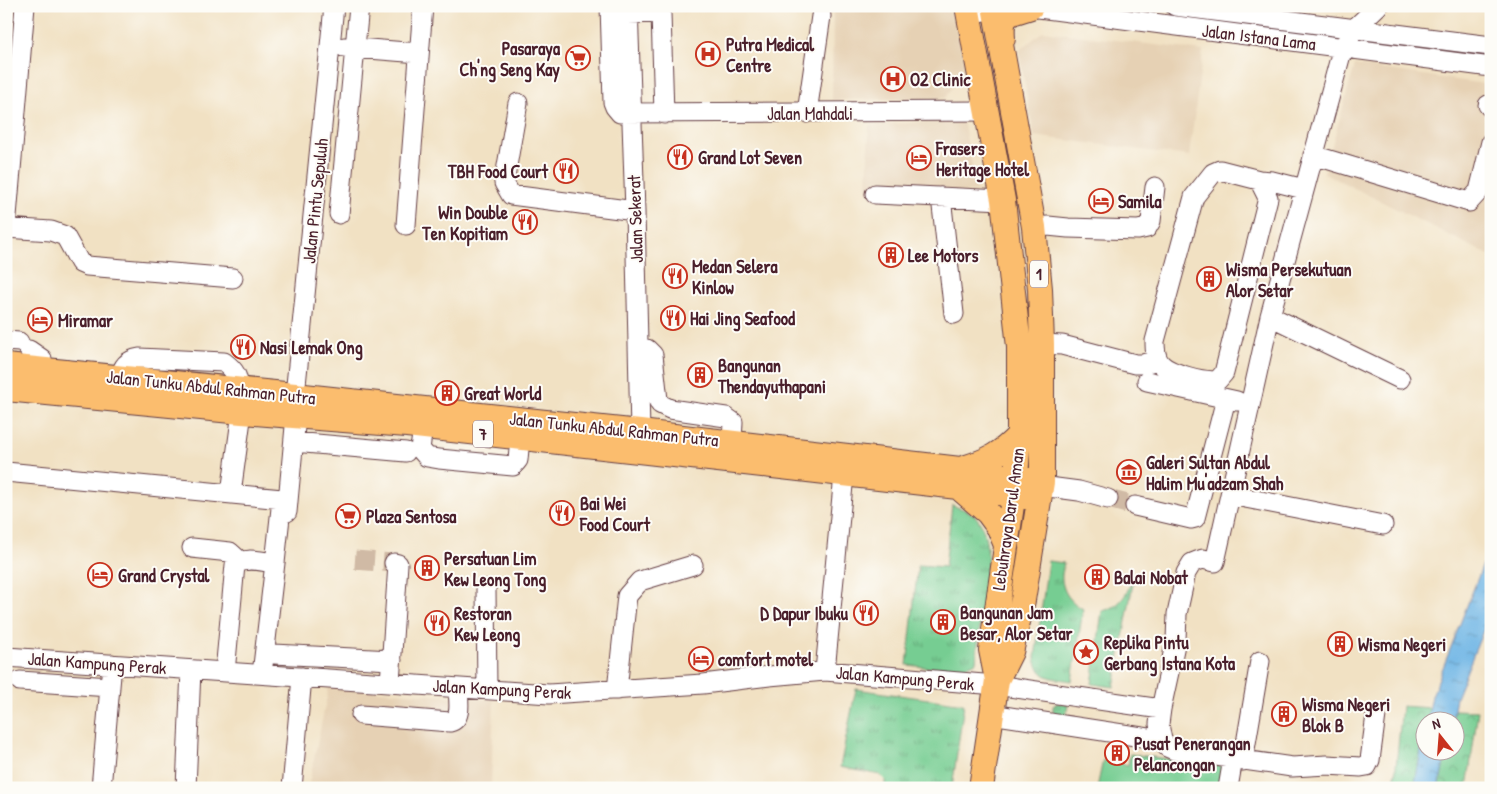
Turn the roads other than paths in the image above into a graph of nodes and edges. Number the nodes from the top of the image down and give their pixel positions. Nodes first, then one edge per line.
1 (25, 6) edge
2 (334, 6) edge
3 (359, 6) edge
4 (422, 6) edge
5 (610, 6) edge
6 (1175, 6) edge
7 (1378, 6) edge
8 (1031, 7) edge
9 (995, 8) edge
10 (661, 9) edge
11 (628, 10) edge
12 (968, 10) edge
13 (821, 16) dead end
14 (1172, 25) junction
15 (1354, 28) junction
16 (330, 46) junction
17 (1491, 46) edge
18 (1343, 47) junction
19 (355, 48) junction
20 (419, 53) junction
21 (1491, 67) edge
22 (1005, 69) junction
23 (518, 103) dead end
24 (988, 111) junction
25 (807, 112) junction
26 (632, 114) junction
27 (664, 114) junction
28 (11, 127) edge
29 (1491, 142) edge
30 (1313, 155) junction
31 (1259, 180) junction
32 (1155, 187) dead end
33 (875, 194) dead end
34 (940, 197) junction
35 (1268, 198) junction
36 (1302, 198) junction
37 (1003, 200) junction
38 (636, 211) junction
39 (339, 214) dead end
40 (406, 225) dead end
41 (1034, 227) junction
42 (6, 228) edge
43 (233, 278) dead end
44 (954, 314) dead end
45 (1270, 316) junction
46 (1042, 344) junction
47 (638, 348) junction
48 (24, 351) edge
49 (1158, 360) junction
50 (6, 366) edge
51 (1400, 379) dead end
52 (1147, 381) dead end
53 (6, 390) edge
54 (1226, 399) junction
55 (240, 401) junction
56 (296, 406) junction
57 (1250, 406) junction
58 (640, 432) junction
59 (1019, 435) junction
60 (294, 442) junction
61 (732, 442) junction
62 (406, 452) dead end
63 (6, 472) edge
64 (844, 474) junction
65 (959, 478) junction
66 (1015, 487) junction
67 (1040, 489) junction
68 (231, 493) junction
69 (1230, 495) junction
70 (1108, 499) tunnel mouth
71 (1135, 506) tunnel mouth
72 (1383, 525) dead end
73 (1006, 545) junction
74 (192, 548) dead end
75 (240, 561) junction
76 (275, 563) junction
77 (396, 564) dead end
78 (693, 566) dead end
79 (486, 589) dead end
80 (274, 654) junction
81 (6, 657) edge
82 (392, 660) junction
83 (1260, 661) dead end
84 (112, 664) junction
85 (192, 670) junction
86 (825, 671) junction
87 (225, 672) junction
88 (267, 675) junction
89 (302, 677) junction
90 (20, 681) dead end
91 (997, 682) junction
92 (390, 683) junction
93 (110, 687) junction
94 (458, 688) junction
95 (487, 690) junction
96 (617, 690) junction
97 (1080, 697) junction
98 (1121, 703) junction
99 (1161, 709) junction
100 (991, 714) junction
101 (361, 715) dead end
102 (1376, 715) dead end
103 (1076, 727) junction
104 (1116, 733) junction
105 (1162, 740) junction
106 (1238, 760) junction
107 (102, 788) edge
108 (186, 788) edge
109 (292, 788) edge
110 (981, 788) edge
111 (1228, 788) edge

1 - 28 street
2 - 16 street, Jalan Pintu Sepuluh
3 - 19 street
4 - 20 street
5 - 26 street
6 - 14 street
6 - 15 street, Jalan Istana Lama
7 - 15 street
8 - 9 street, Jalan Istana Lama
8 - 14 street, Jalan Istana Lama
8 - 22 main road
9 - 12 street, Jalan Istana Lama
9 - 22 main road, Lebuhraya Darul Aman / 1
10 - 11 street
10 - 27 street
11 - 26 street, Jalan Sekerat
12 - 24 main road, Lebuhraya Darul Aman / 1
13 - 25 street
14 - 18 street, Jalan Istana Lama
15 - 17 street, Jalan Istana Lama
15 - 18 street
16 - 19 street
16 - 56 street, Jalan Pintu Sepuluh
18 - 21 street, Jalan Istana Lama
18 - 30 street
19 - 20 street
19 - 39 street
20 - 40 street
22 - 41 main road, Lebuhraya Darul Aman / 1
23 - 38 street
24 - 25 street, Jalan Mahdali
24 - 37 main road, Lebuhraya Darul Aman / 1
25 - 27 street, Jalan Mahdali
26 - 27 street, Jalan Mahdali
26 - 38 street, Jalan Sekerat
28 - 42 street
29 - 30 street
30 - 36 street
31 - 35 street
31 - 36 street
31 - 49 street
32 - 41 street
33 - 34 street
34 - 37 street
34 - 44 street
35 - 36 street
35 - 49 street
36 - 45 street
37 - 59 main road, Lebuhraya Darul Aman / 1
38 - 47 street, Jalan Sekerat
41 - 46 main road, Lebuhraya Darul Aman / 1
42 - 43 street
45 - 51 street
45 - 57 street
46 - 49 street
46 - 67 main road, Lebuhraya Darul Aman / 1
47 - 58 street, Jalan Sekerat
47 - 61 street
48 - 50 main road, Jalan Tunku Abdul Rahman Putra / 7
48 - 55 main road, Jalan Tunku Abdul Rahman Putra / 7
52 - 54 street
53 - 55 main road, Jalan Tunku Abdul Rahman Putra / 7
54 - 57 street
54 - 71 street
55 - 56 main road, Jalan Tunku Abdul Rahman Putra / 7
55 - 68 street
56 - 58 main road, Jalan Tunku Abdul Rahman Putra / 7
56 - 60 street, Jalan Pintu Sepuluh
56 - 64 main road, Jalan Tunku Abdul Rahman Putra / 7
57 - 69 street
58 - 61 main road, Jalan Tunku Abdul Rahman Putra / 7
59 - 65 main road
59 - 66 main road, Lebuhraya Darul Aman / 1
60 - 62 street
60 - 80 street, Jalan Pintu Sepuluh
61 - 65 main road, Jalan Tunku Abdul Rahman Putra / 7
63 - 68 street
64 - 65 main road, Jalan Tunku Abdul Rahman Putra / 7
64 - 86 street
65 - 66 main road, Jalan Tunku Abdul Rahman Putra / 7
65 - 73 main road
66 - 67 main road, Jalan Tunku Abdul Rahman Putra / 7
66 - 73 main road, Lebuhraya Darul Aman / 1
67 - 70 street
67 - 91 main road, Lebuhraya Darul Aman / 1
68 - 76 street
69 - 72 street
69 - 99 street
73 - 91 main road, Lebuhraya Darul Aman / 1
74 - 75 street
75 - 76 street
75 - 87 street
76 - 88 street
77 - 82 street
78 - 96 street
79 - 95 street
80 - 82 street
80 - 88 street, Jalan Pintu Sepuluh
81 - 84 street, Jalan Kampung Perak
82 - 92 street
83 - 106 street
84 - 85 street, Jalan Kampung Perak
84 - 93 street
85 - 87 street, Jalan Kampung Perak
85 - 108 street
86 - 91 street, Jalan Kampung Perak
86 - 96 street, Jalan Kampung Perak
87 - 88 street, Jalan Kampung Perak
88 - 89 street, Jalan Kampung Perak
89 - 92 street, Jalan Kampung Perak
89 - 109 street
90 - 93 street
91 - 97 street, Jalan Kampung Perak
91 - 100 main road, 1
92 - 94 street, Jalan Kampung Perak
93 - 107 street
94 - 95 street, Jalan Kampung Perak
94 - 101 street
95 - 96 street, Jalan Kampung Perak
97 - 98 street, Jalan Kampung Perak
97 - 103 street
98 - 99 street, Jalan Kampung Perak
98 - 104 street
99 - 105 street
100 - 103 street
100 - 110 main road, 1
102 - 106 street
103 - 104 street
104 - 105 street
105 - 106 street
106 - 111 street

